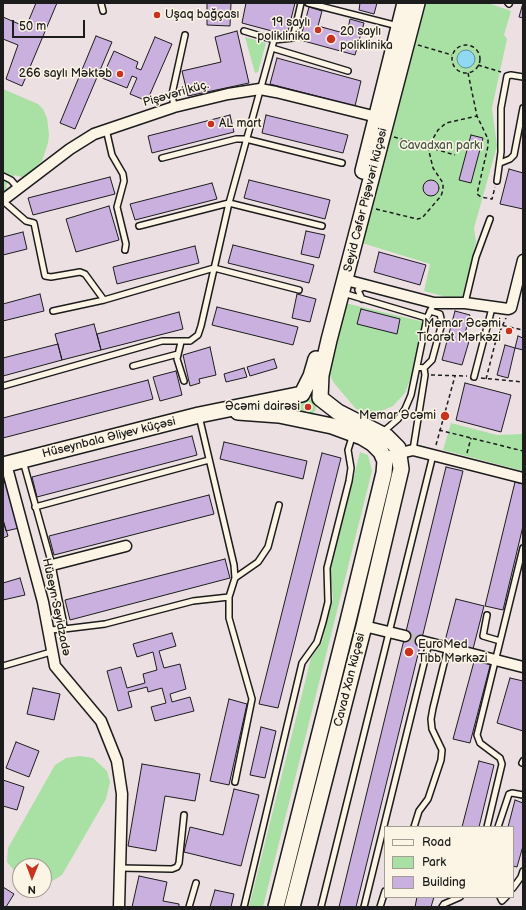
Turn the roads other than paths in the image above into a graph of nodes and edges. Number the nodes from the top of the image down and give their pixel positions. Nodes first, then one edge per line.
1 (101, 3) edge
2 (301, 3) edge
3 (308, 3) edge
4 (405, 3) edge
5 (417, 3) edge
6 (329, 6) edge
7 (103, 11) dead end
8 (399, 26) junction
9 (244, 31) dead end
10 (185, 35) dead end
11 (274, 40) junction
12 (272, 48) junction
13 (348, 71) dead end
14 (522, 75) edge
15 (260, 89) junction
16 (174, 107) junction
17 (523, 108) edge
18 (382, 124) junction
19 (106, 129) junction
20 (246, 139) junction
21 (162, 158) dead end
22 (342, 163) dead end
23 (500, 163) junction
24 (3, 176) edge
25 (497, 180) road end
26 (18, 188) junction
27 (3, 200) edge
28 (229, 203) junction
29 (490, 220) dead end
30 (139, 226) dead end
31 (322, 226) dead end
32 (125, 250) dead end
33 (523, 260) edge
34 (214, 268) junction
35 (366, 285) junction
36 (344, 287) junction
37 (299, 290) dead end
38 (362, 299) junction
39 (104, 300) junction
40 (465, 304) junction
41 (432, 307) junction
42 (492, 308) junction
43 (53, 311) dead end
44 (427, 318) junction
45 (181, 342) junction
46 (178, 354) junction
47 (133, 366) dead end
48 (417, 367) junction
49 (424, 368) junction
50 (474, 377) dead end
51 (184, 381) dead end
52 (3, 386) edge
53 (302, 394) junction
54 (320, 398) junction
55 (215, 411) junction
56 (199, 415) junction
57 (304, 420) junction
58 (353, 433) junction
59 (377, 438) junction
60 (406, 451) junction
61 (433, 455) junction
62 (384, 457) junction
63 (22, 460) junction
64 (208, 460) junction
65 (4, 465) edge
66 (523, 478) edge
67 (279, 505) dead end
68 (35, 507) junction
69 (126, 546) dead end
70 (523, 548) edge
71 (52, 565) junction
72 (236, 578) junction
73 (229, 597) junction
74 (487, 615) dead end
75 (364, 626) junction
76 (64, 629) junction
77 (49, 630) junction
78 (389, 632) junction
79 (405, 636) tunnel mouth
80 (500, 641) junction
81 (425, 642) joint
82 (448, 648) junction
83 (51, 652) junction
84 (496, 659) junction
85 (3, 666) edge
86 (523, 667) edge
87 (235, 782) dead end
88 (523, 795) edge
89 (184, 815) dead end
90 (414, 826) edge
91 (487, 826) edge
92 (498, 826) edge
93 (120, 868) junction
94 (523, 871) edge
95 (196, 883) dead end
96 (514, 887) edge
97 (384, 894) edge
98 (458, 898) edge
99 (503, 898) edge
100 (119, 907) edge
101 (189, 907) edge
102 (244, 907) edge
103 (276, 907) edge
104 (292, 907) edge
105 (321, 907) edge
106 (364, 907) edge
107 (380, 907) edge
108 (442, 907) edge
109 (504, 907) edge

1 - 7 lane
2 - 11 lane
3 - 6 lane
4 - 8 street, Seyid Cəfər Pişəvəri küçəsi
5 - 18 street, Seyid Cəfər Pişəvəri küçəsi
6 - 8 lane
8 - 18 street, Seyid Cəfər Pişəvəri küçəsi
9 - 11 lane
10 - 16 lane
11 - 12 lane
12 - 13 lane
12 - 15 lane
14 - 23 lane
15 - 16 street, Pişəvəri küç.
15 - 18 street, Pişəvəri küç.
15 - 20 lane
16 - 19 street, Pişəvəri küç.
17 - 23 lane
18 - 36 street, Seyid Cəfər Pişəvəri küçəsi
18 - 53 street, Seyid Cəfər Pişəvəri küçəsi
19 - 26 street, Pişəvəri küç.
19 - 32 lane
20 - 21 lane
20 - 22 lane
20 - 28 lane
23 - 25 lane
24 - 26 lane
26 - 27 street, Pişəvəri küç.
27 - 39 lane
28 - 30 lane
28 - 31 lane
28 - 34 lane
29 - 40 lane
33 - 42 street
34 - 37 lane
34 - 39 lane
34 - 45 lane
35 - 36 street
35 - 38 lane
35 - 41 street
36 - 38 lane
36 - 54 street, Seyid Cəfər Pişəvəri küçəsi
38 - 44 lane
39 - 43 lane
40 - 41 street
40 - 42 street
41 - 44 lane
41 - 49 lane
42 - 50 lane
44 - 48 lane
45 - 46 lane
45 - 52 lane
46 - 47 lane
46 - 51 lane
48 - 49 lane
48 - 59 lane
49 - 60 lane
53 - 54 street
53 - 55 street
53 - 57 street
54 - 57 street
54 - 59 street
55 - 56 street, Hüseynbala Əliyev küçəsi
55 - 57 street
56 - 63 street, Hüseynbala Əliyev küçəsi
56 - 64 lane
57 - 58 street
58 - 59 street
58 - 102 lane
59 - 60 street
59 - 62 street
60 - 61 street
60 - 62 street
60 - 75 street, Cavad Xan küçəsi
61 - 66 street
61 - 78 lane
62 - 103 street, Cavad Xan küçəsi
63 - 65 street, Hüseynbala Əliyev küçəsi
63 - 68 lane
64 - 68 lane
64 - 72 lane
65 - 77 street, Hüseyn Seyidzadə
67 - 72 lane
68 - 71 lane
69 - 71 street
70 - 80 lane
71 - 76 lane
72 - 73 lane
73 - 76 lane
73 - 87 lane
74 - 80 lane
75 - 78 street
75 - 104 street, Cavad Xan küçəsi
76 - 77 lane
77 - 83 street, Hüseyn Seyidzadə
78 - 79 street
78 - 105 lane
80 - 84 lane
81 - 82 street
81 - 106 lane
82 - 84 street
82 - 90 lane
83 - 85 lane
83 - 93 street, Hüseyn Seyidzadə
84 - 86 street
84 - 91 lane
88 - 92 lane
89 - 93 lane
93 - 100 street, Hüseyn Seyidzadə
94 - 96 lane
95 - 101 lane
97 - 107 lane
98 - 108 lane
99 - 109 lane

